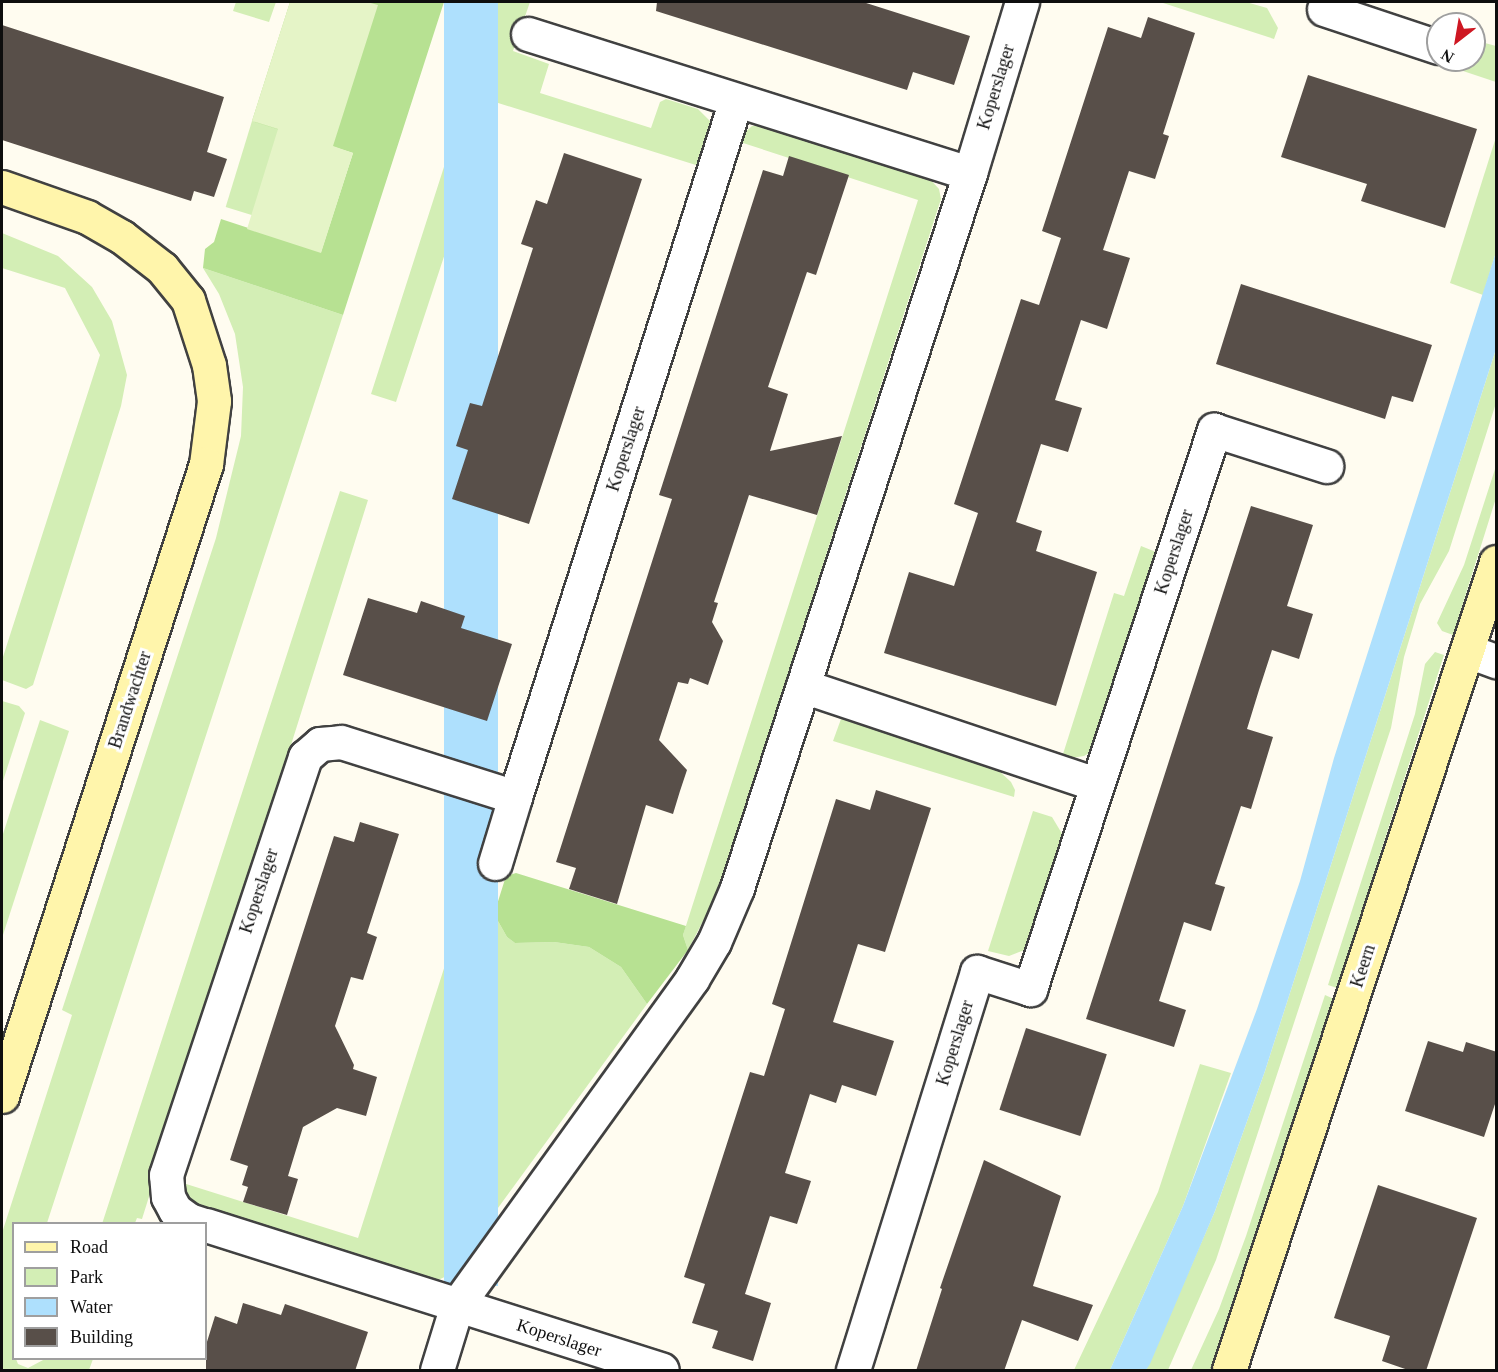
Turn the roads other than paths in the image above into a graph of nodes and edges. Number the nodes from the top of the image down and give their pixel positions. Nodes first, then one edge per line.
1 (1022, 2) edge
2 (1318, 4) edge
3 (528, 34) dead end
4 (1426, 43) edge
5 (736, 100) junction
6 (969, 172) junction
7 (2, 187) edge
8 (1326, 466) dead end
9 (1497, 562) edge
10 (1482, 656) edge
11 (803, 686) junction
12 (1096, 784) junction
13 (515, 797) junction
14 (495, 863) dead end
15 (2, 1096) edge
16 (195, 1222) edge
17 (207, 1225) edge
18 (457, 1305) junction
19 (437, 1371) edge
20 (662, 1371) edge
21 (853, 1371) edge
22 (1229, 1371) edge

1 - 6 street, Koperslager
2 - 4 street
3 - 5 street
5 - 6 street
5 - 13 street, Koperslager
6 - 11 street, Koperslager
7 - 15 street, Brandwachter
8 - 12 street, Koperslager
9 - 10 street, Keern
10 - 22 street, Keern
11 - 12 street
11 - 18 street, Koperslager
12 - 21 street, Koperslager
13 - 14 street, Koperslager
13 - 16 street, Koperslager
17 - 18 street, Koperslager
18 - 19 street, Koperslager
18 - 20 street, Koperslager

